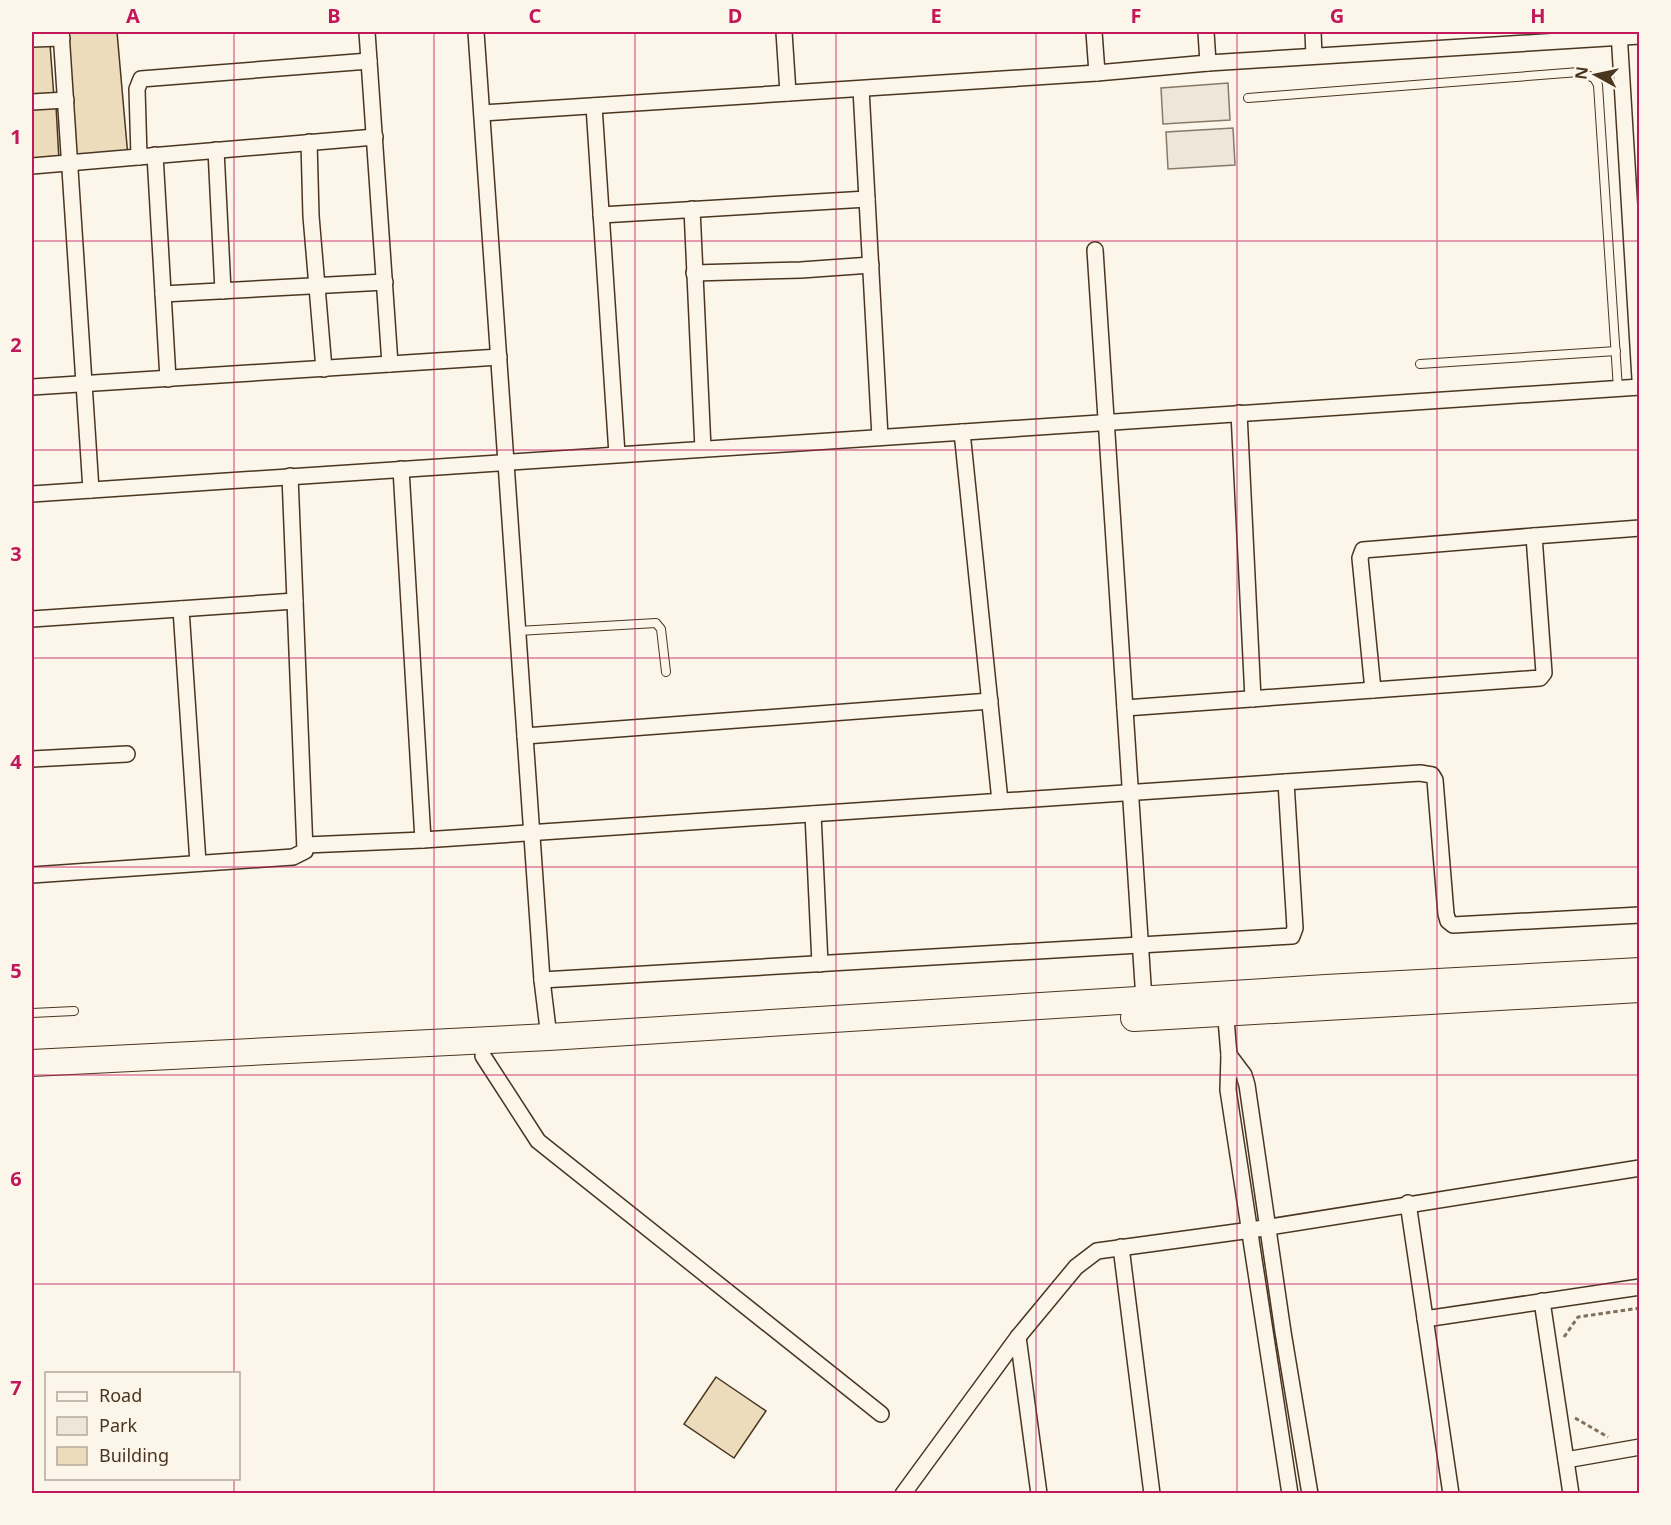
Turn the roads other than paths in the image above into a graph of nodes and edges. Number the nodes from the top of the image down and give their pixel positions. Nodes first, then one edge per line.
1 (367, 32) edge
2 (476, 32) edge
3 (784, 32) edge
4 (1094, 32) edge
5 (1206, 32) edge
6 (1312, 32) edge
7 (61, 34) edge
8 (1619, 34) edge
9 (1640, 36) edge
10 (32, 39) edge
11 (1314, 56) junction
12 (369, 62) junction
13 (1208, 63) junction
14 (1098, 73) junction
15 (861, 89) junction
16 (788, 93) junction
17 (1248, 98) dead end
18 (66, 100) junction
19 (32, 102) edge
20 (594, 106) junction
21 (482, 113) junction
22 (375, 137) junction
23 (309, 142) junction
24 (216, 150) junction
25 (147, 156) junction
26 (70, 162) junction
27 (32, 166) edge
28 (867, 199) junction
29 (692, 209) junction
30 (601, 215) junction
31 (1095, 250) dead end
32 (871, 265) junction
33 (694, 273) junction
34 (385, 282) junction
35 (317, 286) junction
36 (223, 291) junction
37 (163, 294) junction
38 (1616, 351) junction
39 (499, 357) junction
40 (390, 364) junction
41 (1420, 364) dead end
42 (324, 369) junction
43 (168, 379) junction
44 (1640, 379) edge
45 (85, 384) junction
46 (32, 387) edge
47 (1640, 387) edge
48 (1618, 389) junction
49 (1239, 413) junction
50 (1105, 422) junction
51 (962, 432) junction
52 (880, 437) junction
53 (703, 449) junction
54 (617, 454) junction
55 (506, 462) junction
56 (401, 469) junction
57 (290, 476) junction
58 (91, 490) junction
59 (32, 494) edge
60 (1640, 528) edge
61 (1534, 537) junction
62 (295, 601) junction
63 (181, 609) junction
64 (32, 619) edge
65 (518, 632) junction
66 (666, 672) dead end
67 (1373, 690) junction
68 (1253, 699) junction
69 (990, 701) junction
70 (1125, 708) junction
71 (525, 736) junction
72 (127, 754) dead end
73 (32, 759) edge
74 (1286, 782) junction
75 (1131, 793) junction
76 (1000, 801) junction
77 (813, 814) junction
78 (532, 832) junction
79 (423, 840) junction
80 (306, 845) junction
81 (198, 863) junction
82 (32, 874) edge
83 (1640, 915) edge
84 (1141, 946) junction
85 (820, 964) junction
86 (1640, 971) edge
87 (542, 980) junction
88 (1640, 989) edge
89 (1144, 1000) junction
90 (1224, 1003) junction
91 (74, 1011) dead end
92 (32, 1013) edge
93 (549, 1036) junction
94 (1229, 1055) junction
95 (483, 1056) junction
96 (32, 1063) edge
97 (32, 1081) edge
98 (1640, 1168) edge
99 (1408, 1203) junction
100 (1269, 1227) junction
101 (1251, 1230) junction
102 (1121, 1247) junction
103 (1640, 1287) edge
104 (1542, 1301) junction
105 (1425, 1319) junction
106 (1018, 1337) junction
107 (881, 1414) dead end
108 (1640, 1447) edge
109 (1566, 1460) junction
110 (903, 1494) edge
111 (1039, 1494) edge
112 (1152, 1494) edge
113 (1290, 1494) edge
114 (1310, 1494) edge
115 (1451, 1494) edge
116 (1572, 1494) edge

1 - 12 street
2 - 21 street
3 - 16 street
4 - 14 street
5 - 13 street
6 - 11 street
7 - 10 street
7 - 18 street
8 - 9 street
8 - 11 street
8 - 44 street
11 - 13 street
12 - 22 street
12 - 25 street
13 - 14 street
14 - 15 street
15 - 16 street
15 - 28 street
16 - 20 street
17 - 38 lane
18 - 19 street
18 - 26 street
20 - 21 street
20 - 30 street
21 - 39 street
22 - 23 street
22 - 34 street
23 - 24 street
23 - 35 street
24 - 25 street
24 - 36 street
25 - 26 street
25 - 37 street
26 - 27 street
26 - 45 street
28 - 29 street
28 - 32 street
29 - 30 street
29 - 33 street
30 - 54 street
31 - 50 street
32 - 33 street
32 - 52 street
33 - 53 street
34 - 35 street
34 - 40 street
35 - 36 street
35 - 42 street
36 - 37 street
37 - 43 street
38 - 41 lane
38 - 48 lane
39 - 40 street
39 - 55 street
40 - 42 street
42 - 43 street
43 - 45 street
45 - 46 street
45 - 58 street
47 - 48 street
48 - 49 street
49 - 50 street
49 - 68 street
50 - 51 street
50 - 70 street
51 - 52 street
51 - 69 street
52 - 53 street
53 - 54 street
54 - 55 street
55 - 56 street
55 - 65 street
56 - 57 street
56 - 79 street
57 - 58 street
57 - 62 street
58 - 59 street
60 - 61 street
61 - 67 street
61 - 67 street
62 - 63 street
62 - 80 street
63 - 64 street
63 - 81 street
65 - 66 lane
65 - 71 street
67 - 68 street
68 - 70 street
69 - 71 street
69 - 76 street
70 - 75 street
71 - 78 street
72 - 73 street
74 - 75 street
74 - 83 street
74 - 84 street
75 - 76 street
75 - 84 street
76 - 77 street
77 - 78 street
77 - 85 street
78 - 79 street
78 - 87 street
79 - 80 street
80 - 81 street
81 - 82 street
84 - 85 street
84 - 89 street
85 - 87 street
86 - 90 highway
87 - 93 street
88 - 90 highway
89 - 90 highway
89 - 93 highway
90 - 94 street
90 - 95 highway
91 - 92 lane
93 - 96 highway
94 - 100 street
94 - 101 street
95 - 97 highway
95 - 107 street
98 - 99 street
99 - 100 street
99 - 105 street
100 - 101 street
100 - 114 street
101 - 102 street
101 - 113 street
102 - 106 street
102 - 112 street
103 - 104 street
104 - 105 street
104 - 109 street
105 - 115 street
106 - 110 street
106 - 111 street
108 - 109 street
109 - 116 street

